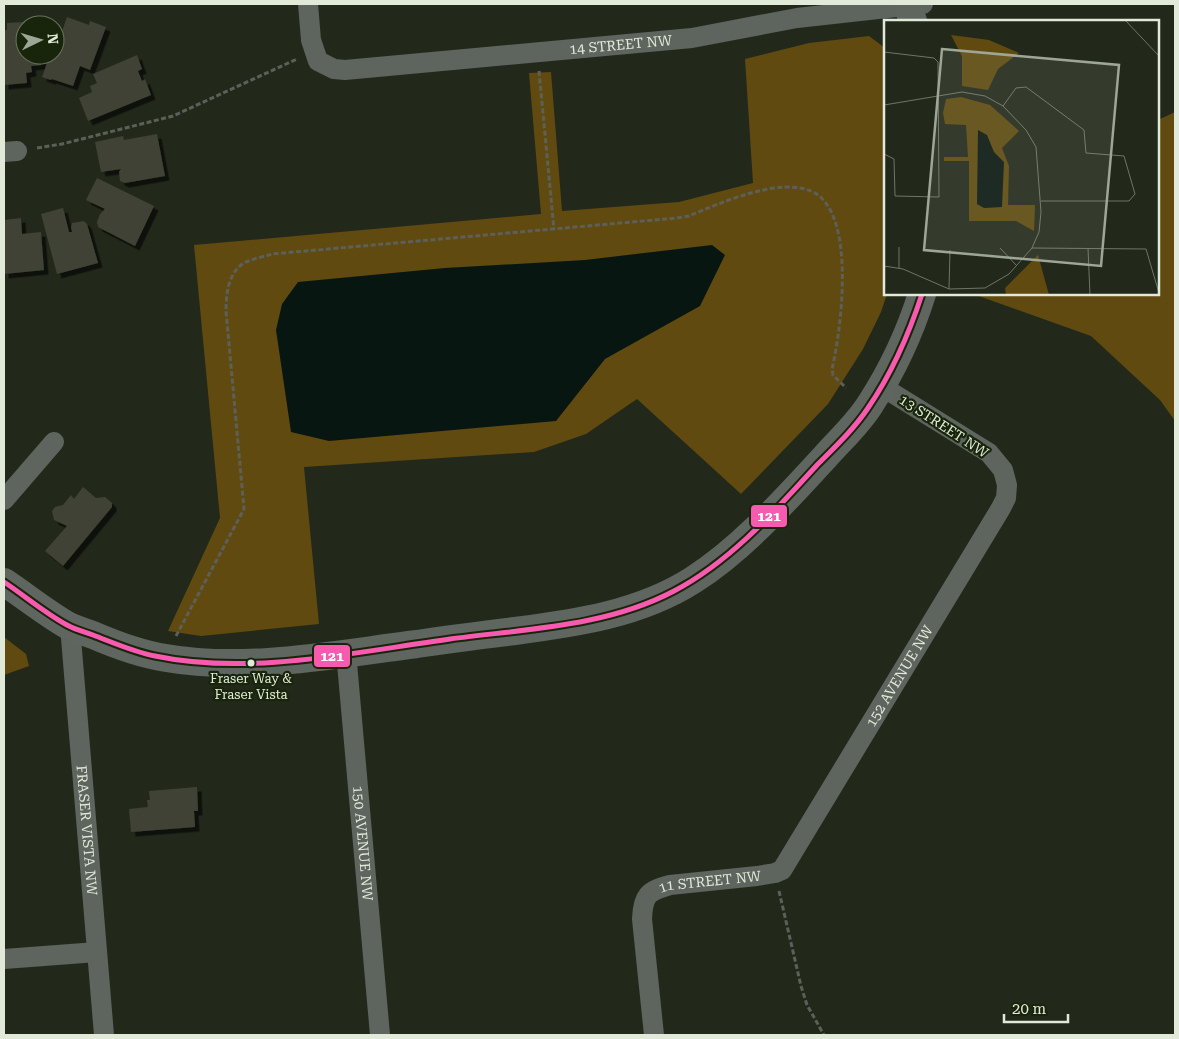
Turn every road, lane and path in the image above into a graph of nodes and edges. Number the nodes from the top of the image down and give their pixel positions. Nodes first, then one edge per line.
1 (308, 4) edge
2 (913, 8) edge
3 (537, 53) junction
4 (316, 57) junction
5 (10, 151) edge
6 (554, 230) junction
7 (922, 295) edge
8 (881, 386) junction
9 (846, 388) dead end
10 (54, 442) dead end
11 (1003, 470) joint
12 (4, 500) edge
13 (4, 582) edge
14 (70, 626) junction
15 (346, 652) junction
16 (165, 658) junction
17 (775, 873) junction
18 (97, 952) junction
19 (4, 959) edge
20 (104, 1035) edge
21 (380, 1035) edge
22 (654, 1035) edge
23 (824, 1035) edge

1 - 4 street
2 - 3 street, 14 STREET NW
3 - 4 street, 14 STREET NW
3 - 6 path
4 - 5 path
6 - 9 path
6 - 16 path
7 - 8 street
8 - 11 street, 13 STREET NW
8 - 15 street
10 - 12 street
11 - 17 street, 152 AVENUE NW
13 - 14 street
14 - 16 street
14 - 18 street, FRASER VISTA NW
15 - 16 street
15 - 21 street, 150 AVENUE NW
17 - 22 street, 11 STREET NW
17 - 23 path
18 - 19 street
18 - 20 street, FRASER VISTA NW

